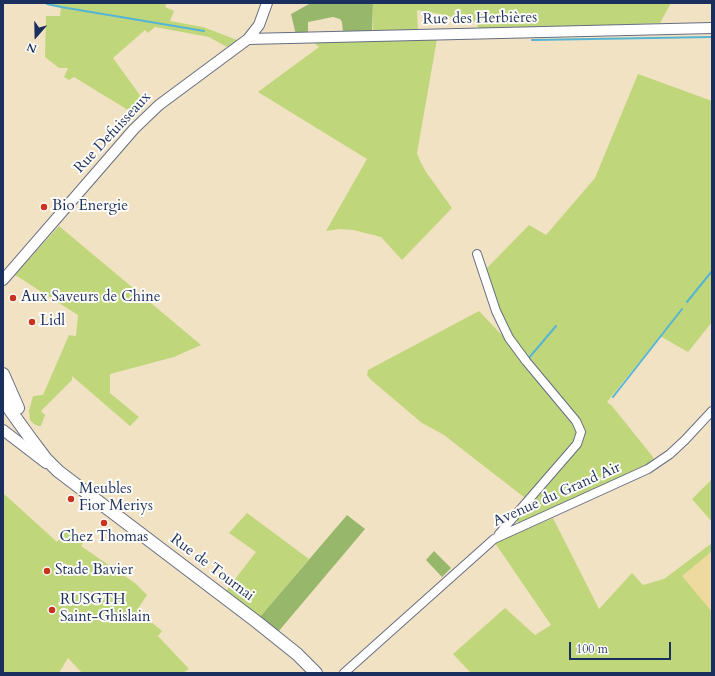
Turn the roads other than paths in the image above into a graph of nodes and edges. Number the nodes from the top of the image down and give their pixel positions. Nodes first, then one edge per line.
1 (267, 3) edge
2 (712, 28) edge
3 (248, 39) junction
4 (477, 254) dead end
5 (4, 280) edge
6 (3, 374) edge
7 (3, 395) edge
8 (712, 411) edge
9 (3, 430) edge
10 (58, 472) junction
11 (86, 493) junction
12 (494, 538) junction
13 (316, 673) edge
14 (344, 673) edge

1 - 3 street, Rue Defuisseaux
2 - 3 street, Rue des Herbières
3 - 5 street, Rue Defuisseaux
4 - 12 street
6 - 11 main road, Rue de Tournai
7 - 10 main road, Rue de Tournai
8 - 12 street, Avenue du Grand Air
9 - 10 street, Rue de Tournai
10 - 11 main road, Rue de Tournai
11 - 13 main road, Rue de Tournai
12 - 14 street, Avenue du Grand Air

